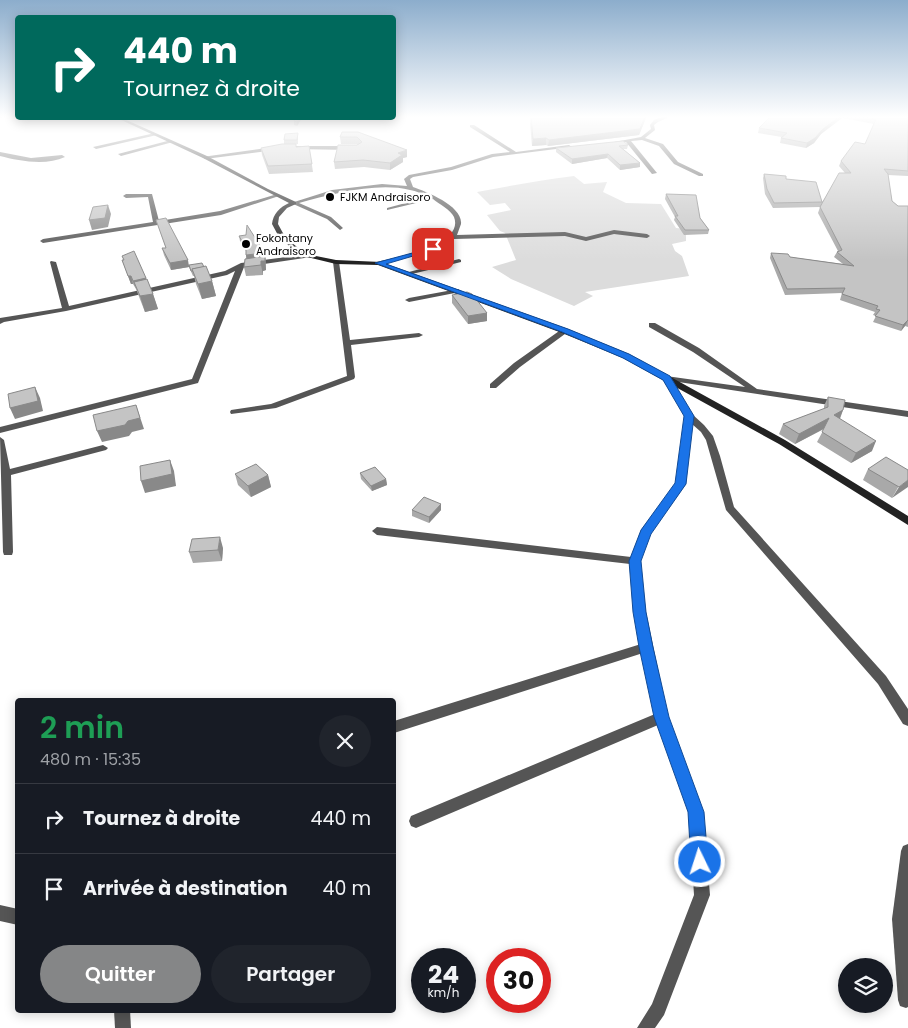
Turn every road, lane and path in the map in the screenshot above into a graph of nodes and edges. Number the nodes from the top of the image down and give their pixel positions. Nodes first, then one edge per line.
1 (218, 164) edge
2 (465, 164) edge
3 (646, 164) edge
4 (678, 164) edge
5 (654, 174) dead end
6 (701, 176) dead end
7 (411, 188) junction
8 (126, 196) dead end
9 (276, 196) junction
10 (434, 197) junction
11 (294, 203) junction
12 (390, 209) dead end
13 (156, 223) junction
14 (340, 228) dead end
15 (647, 236) dead end
16 (453, 237) junction
17 (44, 240) dead end
18 (310, 256) junction
19 (459, 261) dead end
20 (53, 262) dead end
21 (336, 262) junction
22 (379, 263) junction
23 (241, 265) junction
24 (408, 273) junction
25 (458, 291) junction
26 (409, 300) dead end
27 (66, 309) junction
28 (0, 322) edge
29 (652, 325) dead end
30 (565, 331) junction
31 (418, 335) dead end
32 (346, 343) junction
33 (666, 378) junction
34 (493, 386) dead end
35 (756, 391) junction
36 (234, 412) dead end
37 (908, 414) edge
38 (689, 416) junction
39 (0, 430) edge
40 (0, 440) edge
41 (103, 448) dead end
42 (3, 474) edge
43 (908, 521) edge
44 (377, 531) dead end
45 (8, 552) dead end
46 (635, 561) junction
47 (646, 647) junction
48 (662, 717) junction
49 (908, 720) edge
50 (396, 726) edge
51 (416, 821) dead end
52 (908, 851) edge
53 (0, 913) edge
54 (15, 916) edge
55 (906, 1000) dead end
56 (122, 1013) edge
57 (123, 1028) edge
58 (644, 1028) edge

1 - 9 street
2 - 7 street
3 - 5 street
4 - 6 street
7 - 10 street
7 - 11 street
8 - 13 street
9 - 11 street
9 - 13 street
10 - 12 street
10 - 16 street
11 - 14 street
11 - 18 street
13 - 17 street
15 - 16 street
16 - 22 street
18 - 21 street
18 - 23 street
19 - 24 street
20 - 27 street
21 - 22 street
21 - 32 street
22 - 24 street
23 - 27 street
23 - 39 street
24 - 25 street
25 - 26 street
25 - 30 street
27 - 28 street
29 - 35 street
30 - 33 street
30 - 34 street
31 - 32 street
32 - 36 street
33 - 35 street
33 - 38 street
33 - 43 street
35 - 37 street
38 - 46 street
38 - 49 street
40 - 42 street
41 - 42 street
42 - 45 street
44 - 46 street
46 - 47 street
47 - 48 street
47 - 50 street
48 - 51 street
48 - 58 street
52 - 55 street
53 - 54 street
56 - 57 street

